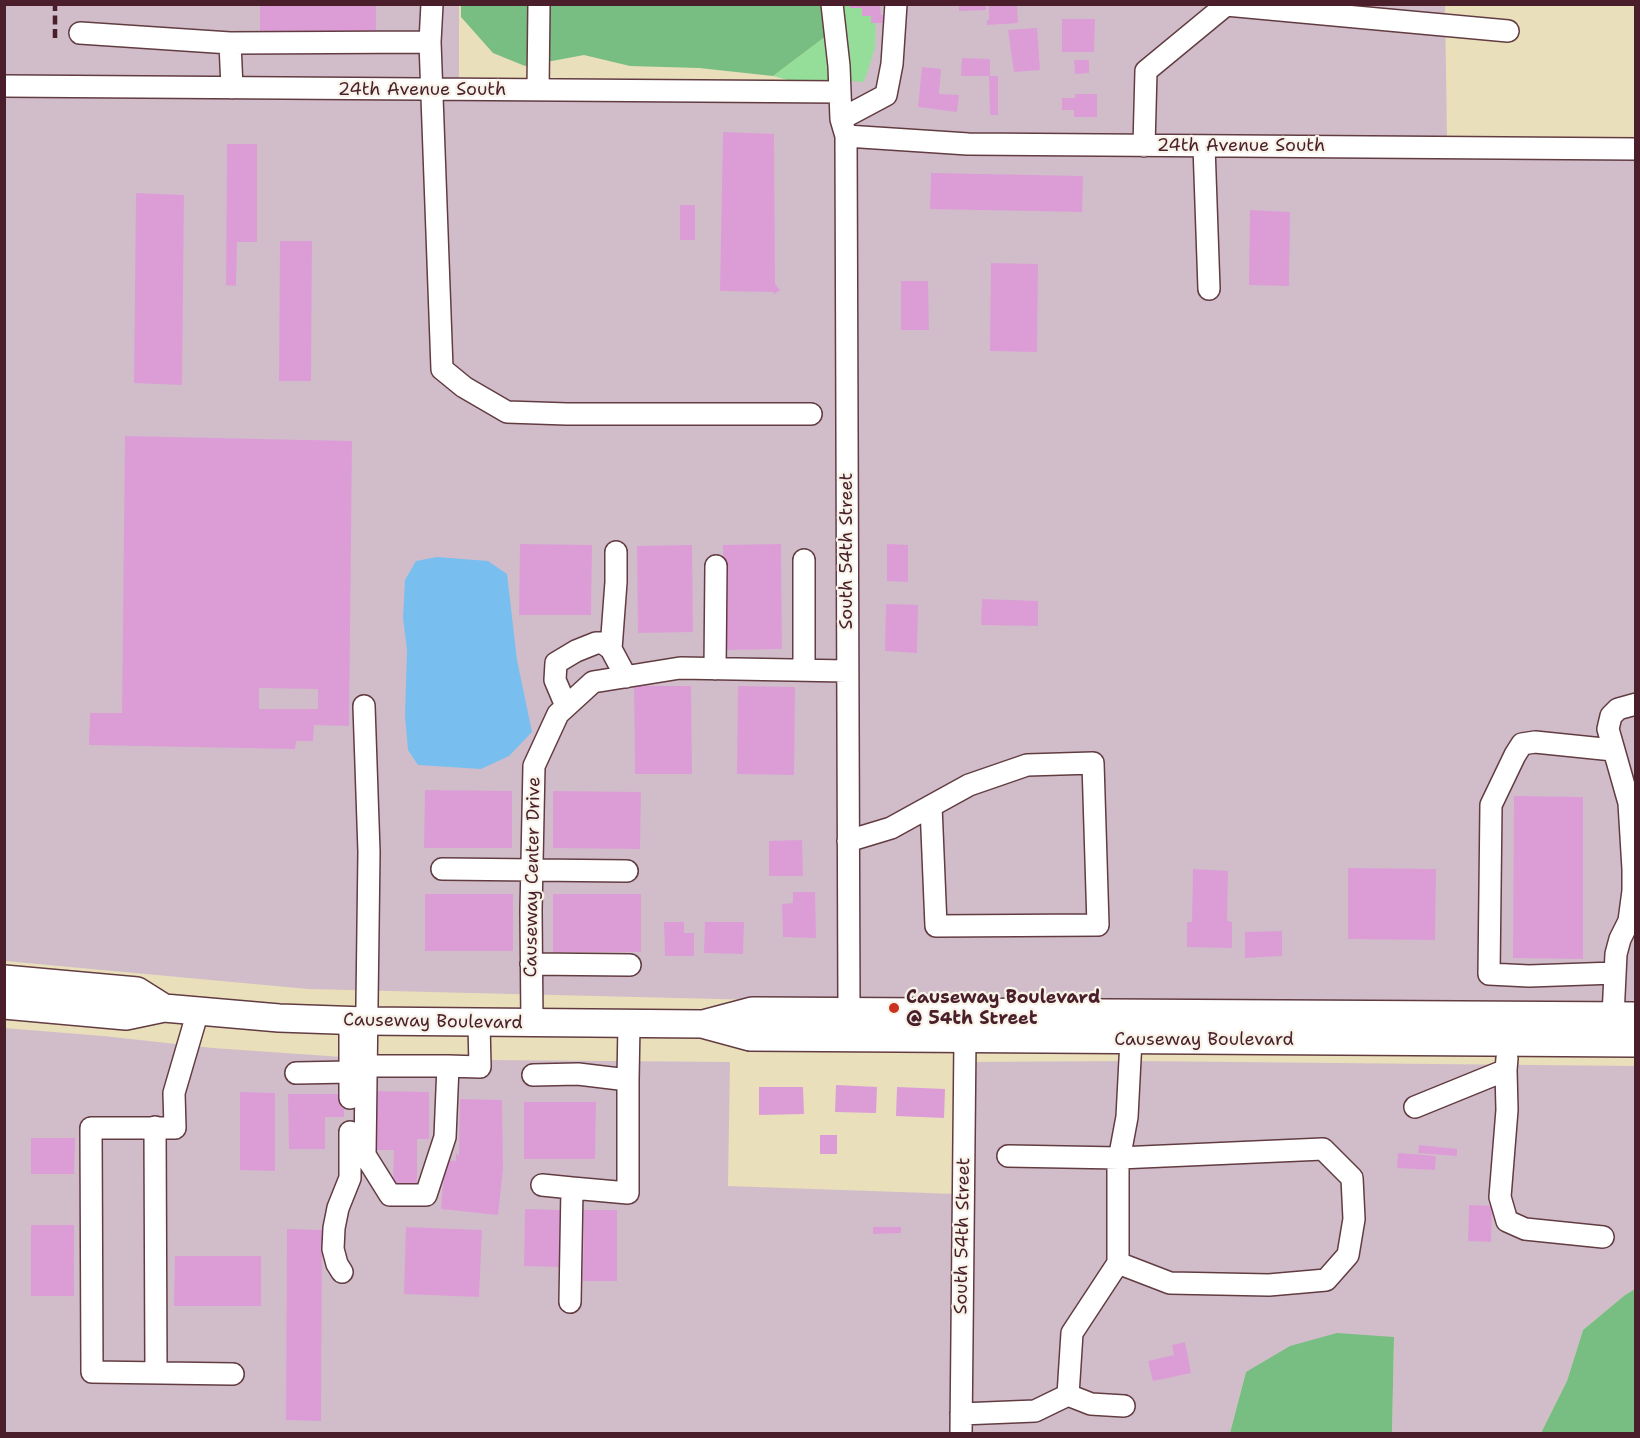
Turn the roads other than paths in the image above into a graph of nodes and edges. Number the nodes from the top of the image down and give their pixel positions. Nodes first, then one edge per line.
1 (432, 4) edge
2 (539, 4) edge
3 (832, 4) edge
4 (896, 4) edge
5 (1226, 5) edge
6 (1508, 31) dead end
7 (80, 33) dead end
8 (430, 42) junction
9 (230, 43) junction
10 (4, 86) edge
11 (232, 88) junction
12 (432, 90) junction
13 (538, 90) junction
14 (840, 92) junction
15 (843, 128) junction
16 (1144, 146) junction
17 (1204, 146) junction
18 (1635, 149) edge
19 (1209, 290) dead end
20 (811, 414) dead end
21 (616, 552) dead end
22 (804, 560) dead end
23 (716, 566) dead end
24 (611, 649) junction
25 (716, 669) junction
26 (804, 670) junction
27 (847, 671) junction
28 (626, 677) junction
29 (1635, 704) edge
30 (364, 706) dead end
31 (566, 706) junction
32 (1613, 750) junction
33 (931, 806) junction
34 (848, 841) junction
35 (442, 869) dead end
36 (532, 871) junction
37 (627, 872) dead end
38 (531, 964) junction
39 (630, 964) dead end
40 (1615, 974) junction
41 (4, 979) edge
42 (4, 1005) edge
43 (164, 1008) junction
44 (198, 1011) junction
45 (849, 1011) junction
46 (1182, 1013) junction
47 (358, 1021) junction
48 (1628, 1021) edge
49 (479, 1023) junction
50 (532, 1024) junction
51 (629, 1024) junction
52 (702, 1024) junction
53 (735, 1033) junction
54 (965, 1039) junction
55 (1131, 1040) junction
56 (1386, 1041) junction
57 (1508, 1042) junction
58 (1635, 1043) edge
59 (448, 1066) junction
60 (358, 1069) junction
61 (1506, 1070) junction
62 (296, 1073) dead end
63 (533, 1075) dead end
64 (628, 1080) junction
65 (1415, 1107) dead end
66 (155, 1127) junction
67 (1008, 1156) dead end
68 (1119, 1158) junction
69 (542, 1185) dead end
70 (572, 1188) junction
71 (1603, 1237) dead end
72 (1118, 1263) junction
73 (342, 1272) dead end
74 (570, 1302) dead end
75 (156, 1373) junction
76 (233, 1374) dead end
77 (1068, 1395) junction
78 (1124, 1406) dead end
79 (961, 1424) edge

1 - 8 street
2 - 13 street
3 - 14 street, South 54th Street
4 - 15 street
5 - 6 street
5 - 16 street
7 - 9 street
8 - 9 street
8 - 12 street
9 - 11 street
10 - 11 street, 24th Avenue South
11 - 12 street, 24th Avenue South
12 - 13 street, 24th Avenue South
12 - 20 street
13 - 14 street, 24th Avenue South
14 - 15 street, South 54th Street
15 - 16 street, 24th Avenue South
15 - 27 street, South 54th Street
16 - 17 street, 24th Avenue South
17 - 18 street, 24th Avenue South
17 - 19 street
21 - 24 street
22 - 26 street
23 - 25 street
24 - 28 street
24 - 31 street
25 - 26 street, Causeway Center Drive
25 - 28 street, Causeway Center Drive
26 - 27 street, Causeway Center Drive
27 - 34 street, South 54th Street
28 - 31 street, Causeway Center Drive
29 - 32 street
30 - 47 street
31 - 36 street, Causeway Center Drive
32 - 40 street
32 - 40 street
33 - 33 street
33 - 34 street
34 - 45 street, South 54th Street
35 - 36 street
36 - 37 street
36 - 38 street, Causeway Center Drive
38 - 39 street
38 - 50 street, Causeway Center Drive
40 - 48 street
41 - 43 main road, Causeway Boulevard
42 - 43 main road, Causeway Boulevard
43 - 44 main road, Causeway Boulevard
44 - 47 main road, Causeway Boulevard
44 - 66 street
45 - 46 main road, Causeway Boulevard
45 - 52 main road, Causeway Boulevard
45 - 53 main road
46 - 48 main road, Causeway Boulevard
46 - 54 main road
47 - 49 main road, Causeway Boulevard
47 - 60 street
48 - 56 main road
49 - 50 main road, Causeway Boulevard
49 - 59 street
50 - 51 main road, Causeway Boulevard
51 - 52 main road, Causeway Boulevard
51 - 64 street
52 - 53 main road, Causeway Boulevard
53 - 54 main road, Causeway Boulevard
54 - 55 main road, Causeway Boulevard
54 - 79 street, South 54th Street
55 - 56 main road, Causeway Boulevard
55 - 68 street
56 - 57 main road, Causeway Boulevard
57 - 58 main road, Causeway Boulevard
57 - 61 street
59 - 60 street
59 - 60 street
60 - 62 street
60 - 73 street
61 - 65 street
61 - 71 street
63 - 64 street
64 - 70 street
66 - 75 street
66 - 75 street
67 - 68 street
68 - 72 street
68 - 72 street
69 - 70 street
70 - 74 street
72 - 77 street
75 - 76 street
77 - 78 street
77 - 79 street

